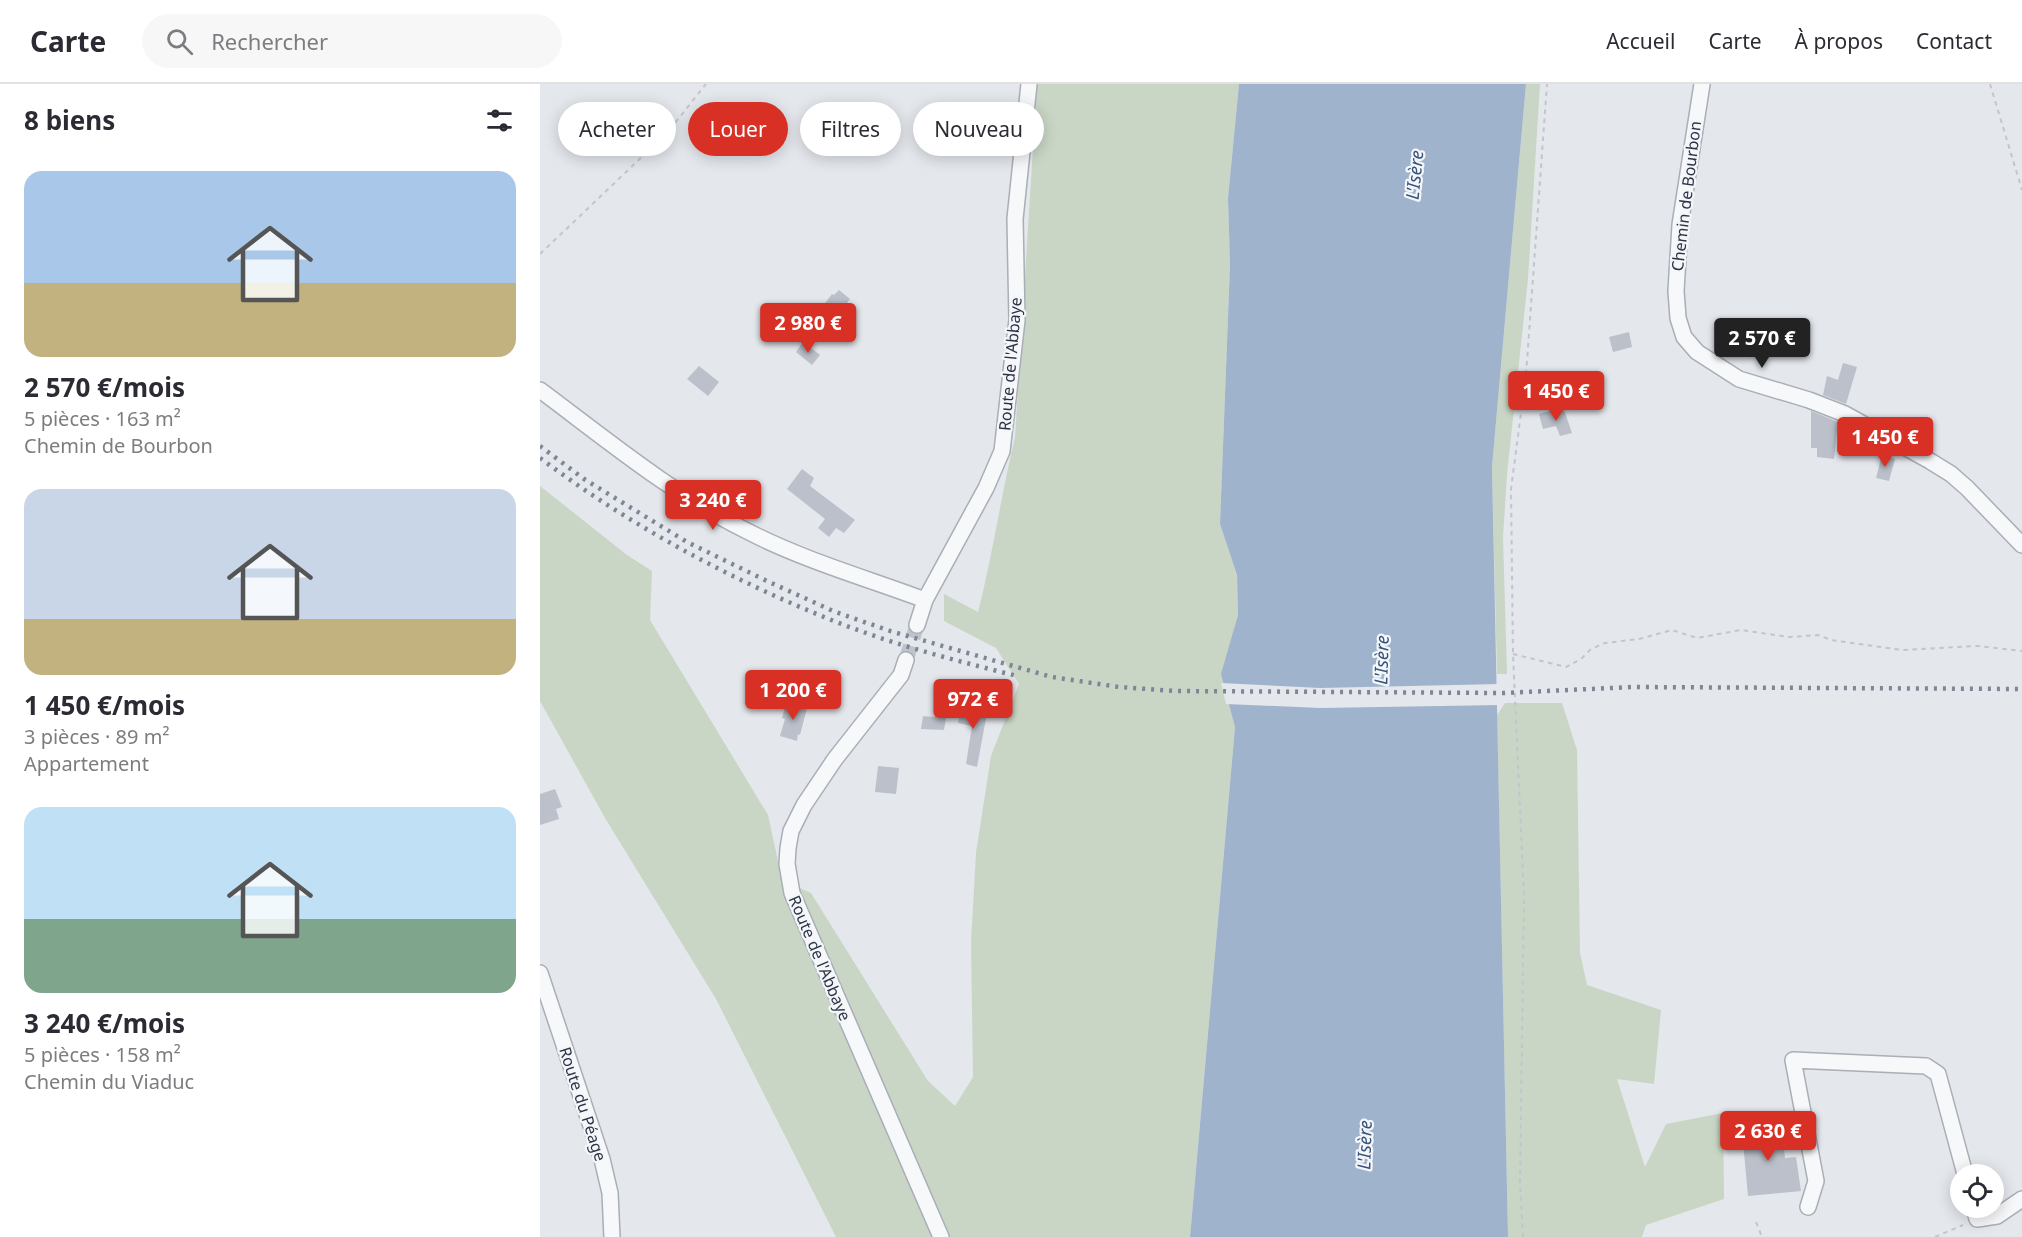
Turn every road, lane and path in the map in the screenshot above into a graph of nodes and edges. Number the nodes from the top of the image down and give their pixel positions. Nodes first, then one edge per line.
1 (706, 84) edge
2 (1029, 84) edge
3 (1547, 84) edge
4 (1702, 84) edge
5 (1990, 84) edge
6 (2022, 189) edge
7 (540, 254) edge
8 (540, 390) edge
9 (2022, 542) edge
10 (925, 600) junction
11 (917, 625) tunnel mouth
12 (2022, 651) edge
13 (1513, 654) junction
14 (906, 660) tunnel mouth
15 (540, 974) edge
16 (1962, 1164) edge
17 (2022, 1199) edge
18 (1808, 1207) dead end
19 (2004, 1211) edge
20 (1967, 1218) edge
21 (1756, 1222) dead end
22 (612, 1237) edge
23 (941, 1237) edge
24 (1523, 1237) edge
25 (1762, 1237) edge
26 (1935, 1237) edge

1 - 7 path
2 - 10 street, Route de l'Abbaye
3 - 13 path
4 - 9 street, Chemin de Bourbon
5 - 6 path
8 - 10 street
10 - 11 street, Route de l'Abbaye
12 - 13 path
13 - 24 path
14 - 23 street, Route de l'Abbaye
15 - 22 street, Route du Péage
16 - 18 street
17 - 19 street
20 - 26 path
21 - 25 path

